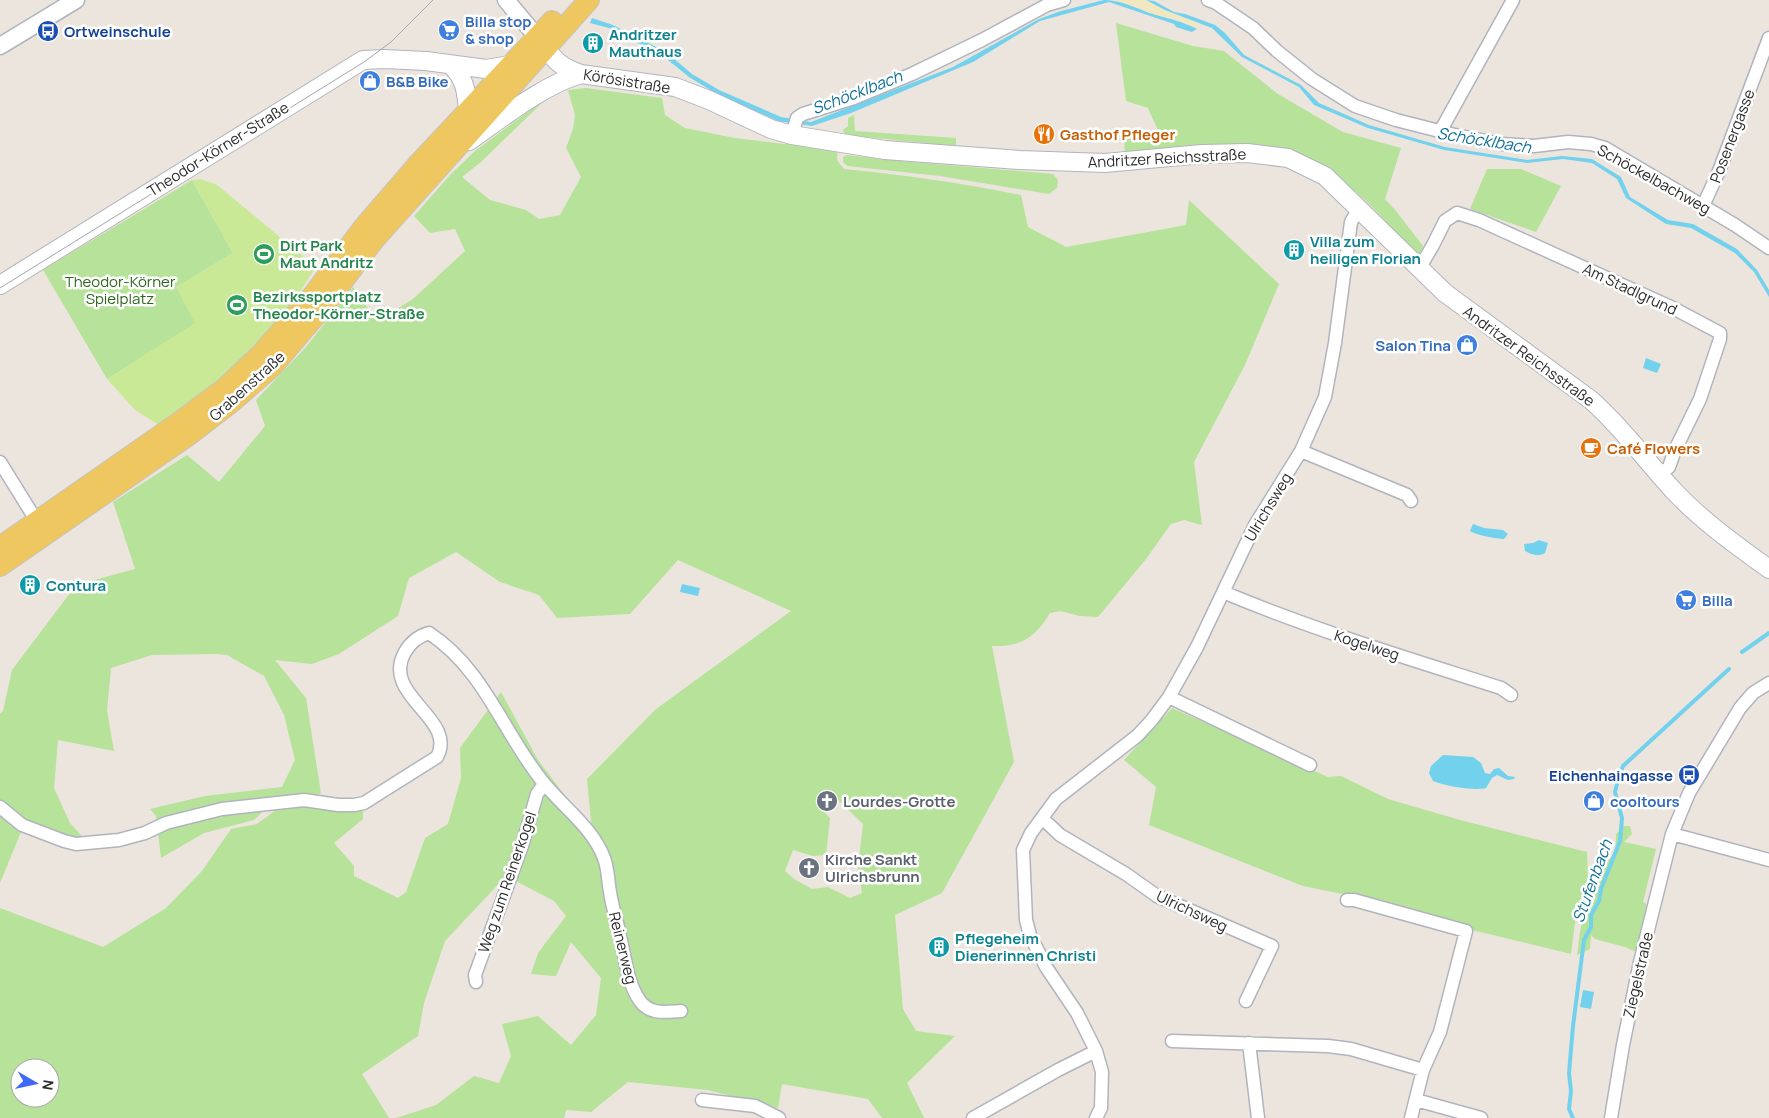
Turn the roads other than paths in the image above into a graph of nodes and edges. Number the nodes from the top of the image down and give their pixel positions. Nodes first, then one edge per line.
1 (76, 0) edge
2 (506, 0) edge
3 (571, 0) edge
4 (589, 0) edge
5 (1064, 0) edge
6 (1208, 0) edge
7 (1513, 0) edge
8 (1769, 38) edge
9 (542, 42) junction
10 (0, 46) edge
11 (457, 65) junction
12 (510, 65) junction
13 (581, 74) junction
14 (468, 109) junction
15 (745, 117) joint
16 (795, 127) junction
17 (1441, 130) junction
18 (452, 153) junction
19 (1703, 206) junction
20 (1358, 210) junction
21 (1769, 248) edge
22 (1419, 269) junction
23 (0, 285) edge
24 (1301, 451) junction
25 (0, 462) edge
26 (1659, 475) junction
27 (1411, 501) dead end
28 (31, 512) dead end
29 (0, 547) edge
30 (0, 566) edge
31 (1769, 568) edge
32 (1223, 592) junction
33 (1769, 683) edge
34 (1511, 695) dead end
35 (1169, 697) junction
36 (1310, 765) dead end
37 (544, 784) junction
38 (0, 807) edge
39 (1042, 818) junction
40 (1672, 834) junction
41 (1769, 860) edge
42 (1347, 900) dead end
43 (476, 982) dead end
44 (1246, 1001) dead end
45 (681, 1011) dead end
46 (1172, 1042) dead end
47 (1248, 1043) junction
48 (1096, 1051) junction
49 (1423, 1070) junction
50 (702, 1100) dead end
51 (1416, 1100) junction
52 (779, 1118) edge
53 (972, 1118) edge
54 (1096, 1118) edge
55 (1258, 1118) edge
56 (1411, 1118) edge
57 (1481, 1118) edge
58 (1611, 1118) edge

1 - 10 street
2 - 9 street, Körösistraße
3 - 9 main road, Grabenstraße
4 - 9 main road, Grabenstraße
5 - 16 street
6 - 17 street, Schöckelbachweg
7 - 17 street
8 - 19 street, Posenergasse
9 - 12 main road, Grabenstraße
9 - 13 main road, Körösistraße
9 - 18 main road, Grabenstraße
11 - 12 main road, Theodor-Körner-Straße
11 - 14 main road
11 - 23 main road, Theodor-Körner-Straße
12 - 14 main road, Grabenstraße
13 - 15 main road, Körösistraße
13 - 18 main road
14 - 29 main road, Grabenstraße
15 - 16 main road, Andritzer Reichsstraße
16 - 20 main road, Andritzer Reichsstraße
17 - 19 street, Schöckelbachweg
18 - 30 main road, Grabenstraße
19 - 21 street, Schöckelbachweg
20 - 22 main road, Andritzer Reichsstraße
20 - 24 street, Ulrichsweg
22 - 26 main road, Andritzer Reichsstraße
22 - 26 street, Am Stadlgrund
24 - 27 street
24 - 32 street, Ulrichsweg
25 - 28 street
26 - 31 main road, Andritzer Reichsstraße
32 - 34 street, Kogelweg
32 - 35 street, Ulrichsweg
33 - 40 street, Ziegelstraße
35 - 36 street
35 - 39 street, Ulrichsweg
37 - 38 street
37 - 43 street, Weg zum Reinerkogel
37 - 45 street, Reinerweg
39 - 44 street, Ulrichsweg
39 - 48 street, Ulrichsweg
40 - 41 street
40 - 58 street, Ziegelstraße
42 - 49 street
46 - 47 street
47 - 49 street
47 - 55 street
48 - 53 street
48 - 54 street, Ulrichsweg
49 - 51 street
50 - 52 street
51 - 56 street
51 - 57 street

